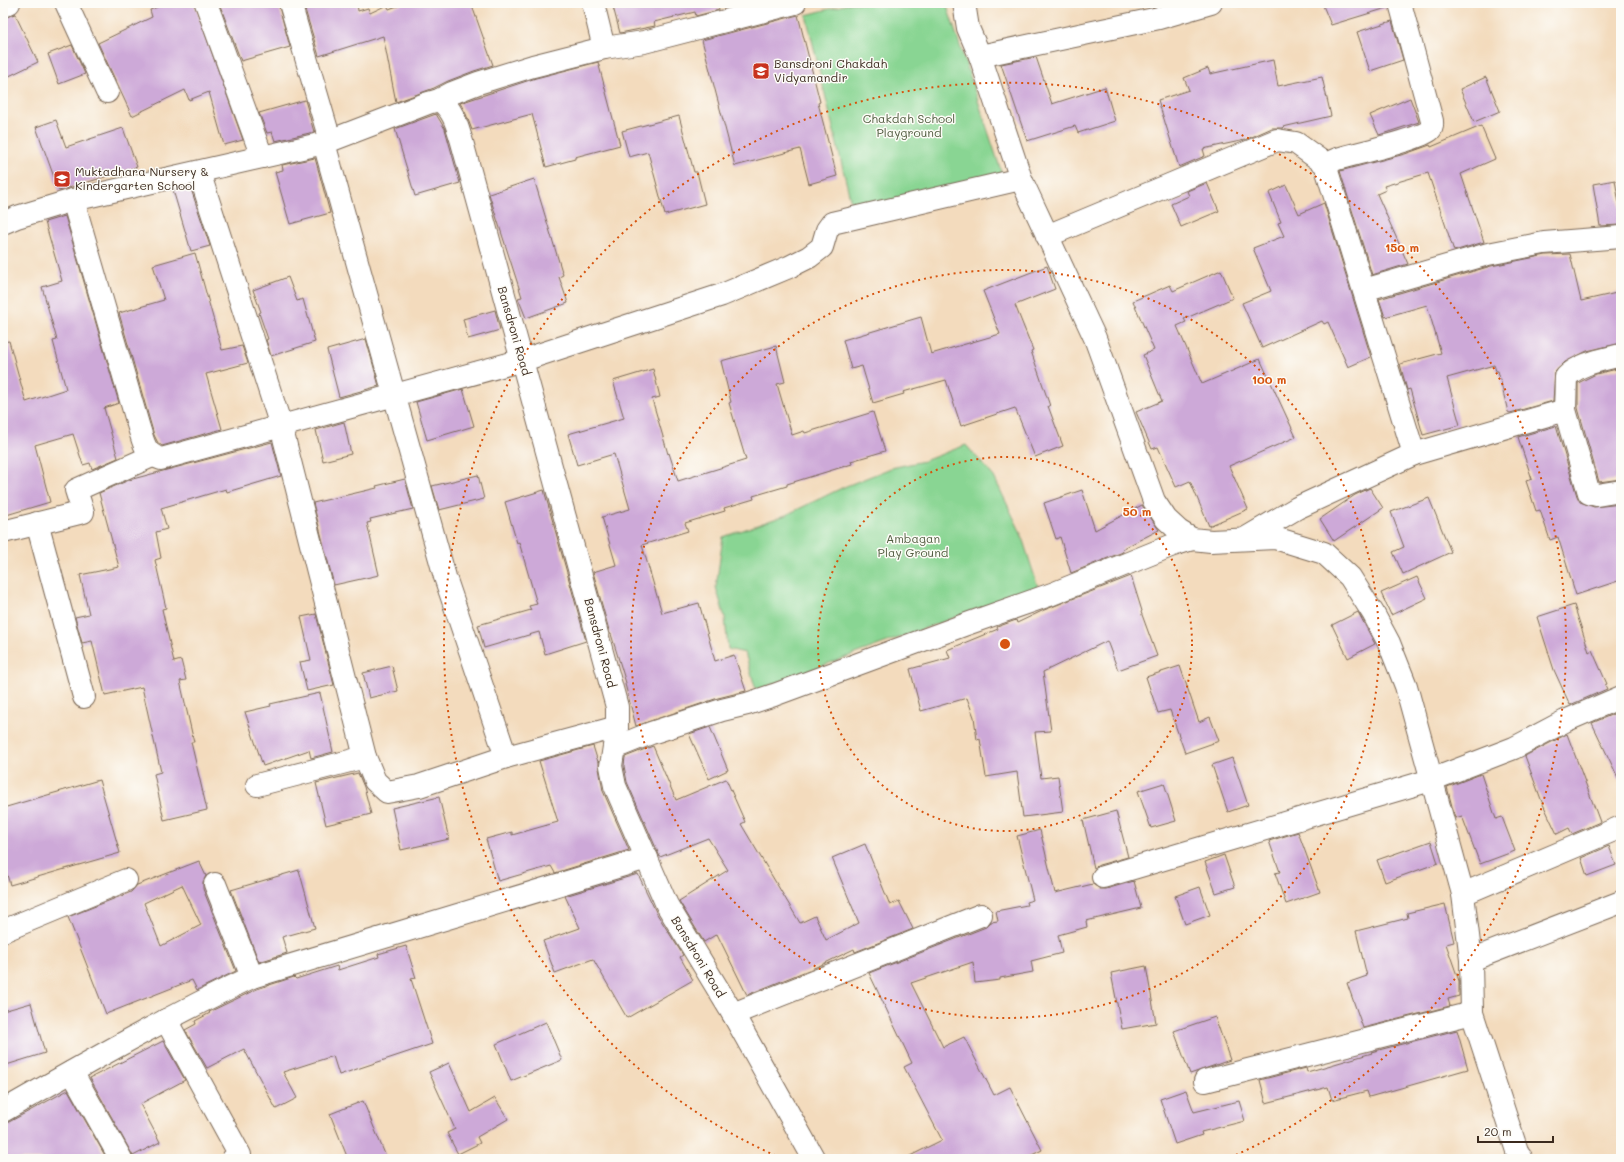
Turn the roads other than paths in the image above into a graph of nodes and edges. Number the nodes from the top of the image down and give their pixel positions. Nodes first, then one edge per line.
1 (9, 3) edge
2 (66, 3) edge
3 (206, 3) edge
4 (290, 3) edge
5 (592, 3) edge
6 (795, 3) edge
7 (964, 3) edge
8 (1211, 3) edge
9 (1400, 3) edge
10 (3, 6) edge
11 (604, 48) junction
12 (980, 56) junction
13 (107, 92) dead end
14 (439, 100) junction
15 (327, 142) junction
16 (262, 156) junction
17 (1328, 166) junction
18 (199, 172) junction
19 (1020, 179) junction
20 (73, 200) junction
21 (3, 223) edge
22 (1047, 236) junction
23 (1621, 237) edge
24 (1364, 290) junction
25 (1621, 355) edge
26 (523, 360) junction
27 (395, 394) junction
28 (1565, 410) junction
29 (281, 426) junction
30 (1414, 454) junction
31 (152, 456) junction
32 (1621, 491) edge
33 (37, 523) junction
34 (3, 532) edge
35 (1243, 539) junction
36 (1192, 540) junction
37 (84, 697) dead end
38 (1621, 697) edge
39 (615, 738) junction
40 (365, 757) junction
41 (506, 757) junction
42 (1431, 780) junction
43 (257, 785) dead end
44 (1621, 827) edge
45 (647, 858) junction
46 (1103, 878) dead end
47 (126, 880) dead end
48 (215, 884) dead end
49 (1463, 894) junction
50 (1621, 902) edge
51 (981, 915) dead end
52 (3, 931) edge
53 (1471, 960) junction
54 (252, 977) junction
55 (1472, 1013) junction
56 (733, 1014) junction
57 (166, 1020) junction
58 (72, 1072) junction
59 (1205, 1081) dead end
60 (3, 1111) edge
61 (121, 1159) edge
62 (233, 1159) edge
63 (814, 1159) edge
64 (1522, 1159) edge

1 - 10 street
2 - 13 street
3 - 16 street
4 - 15 street
5 - 11 street
6 - 11 street
7 - 12 street
8 - 12 street
9 - 17 street
11 - 14 street
12 - 19 street
14 - 15 street
14 - 26 street, Bansdroni Road
15 - 16 street
15 - 27 street
16 - 18 street
17 - 22 street
17 - 24 street
18 - 20 street
18 - 29 street
19 - 22 street
19 - 26 street
20 - 21 street
20 - 31 street
22 - 36 street
23 - 24 street
24 - 30 street
25 - 28 street
26 - 27 street
26 - 39 street, Bansdroni Road
27 - 29 street
27 - 41 street
28 - 30 street
28 - 32 street
29 - 31 street
29 - 40 street
30 - 35 street
31 - 33 street
33 - 34 street
33 - 37 street
35 - 36 street
35 - 42 street
36 - 39 street
38 - 42 street
39 - 41 street
39 - 45 street, Bansdroni Road
40 - 41 street
40 - 43 street
42 - 46 street
42 - 49 street
44 - 49 street
45 - 54 street
45 - 56 street, Bansdroni Road
47 - 52 street
48 - 54 street
49 - 53 street
50 - 53 street
51 - 56 street
53 - 55 street
54 - 57 street
55 - 59 street
55 - 64 street
56 - 63 street, Bansdroni Road
57 - 58 street
57 - 62 street
58 - 60 street
58 - 61 street

